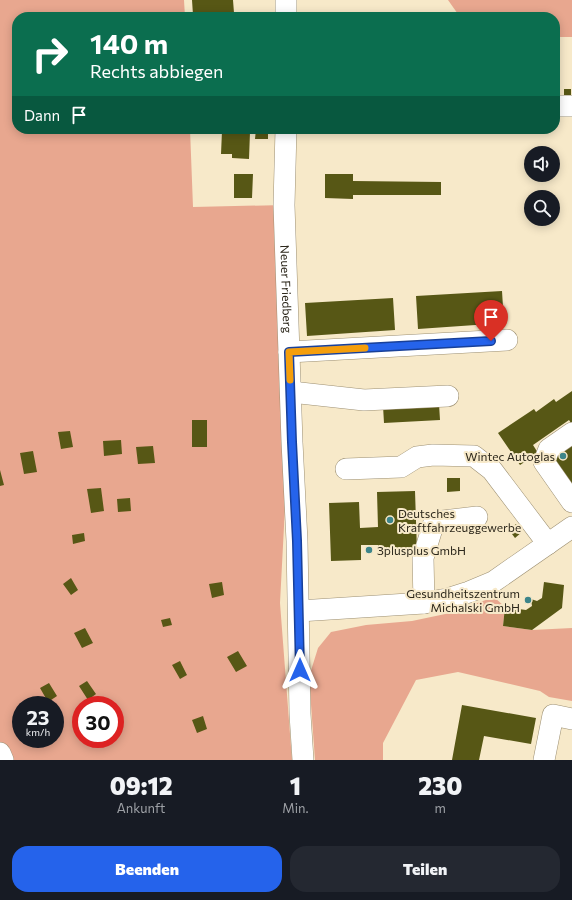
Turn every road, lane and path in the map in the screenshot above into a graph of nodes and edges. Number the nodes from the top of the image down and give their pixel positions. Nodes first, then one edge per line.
1 (286, 0) edge
2 (286, 12) edge
3 (560, 106) edge
4 (572, 106) edge
5 (286, 134) edge
6 (507, 340) dead end
7 (289, 352) junction
8 (291, 392) junction
9 (448, 396) dead end
10 (572, 432) edge
11 (346, 469) dead end
12 (572, 502) edge
13 (477, 517) dead end
14 (572, 527) edge
15 (548, 544) junction
16 (424, 603) junction
17 (299, 611) junction
18 (572, 719) edge
19 (0, 753) edge
20 (3, 760) edge
21 (303, 760) edge
22 (544, 760) edge

1 - 2 street
3 - 4 street
5 - 7 street, Neuer Friedberg
6 - 7 street
7 - 8 street, Neuer Friedberg
8 - 9 street
8 - 17 street, Neuer Friedberg
10 - 12 street
11 - 15 street
13 - 16 street
14 - 15 street
15 - 16 street
16 - 17 street
17 - 21 street, Neuer Friedberg
18 - 22 street
19 - 20 street

